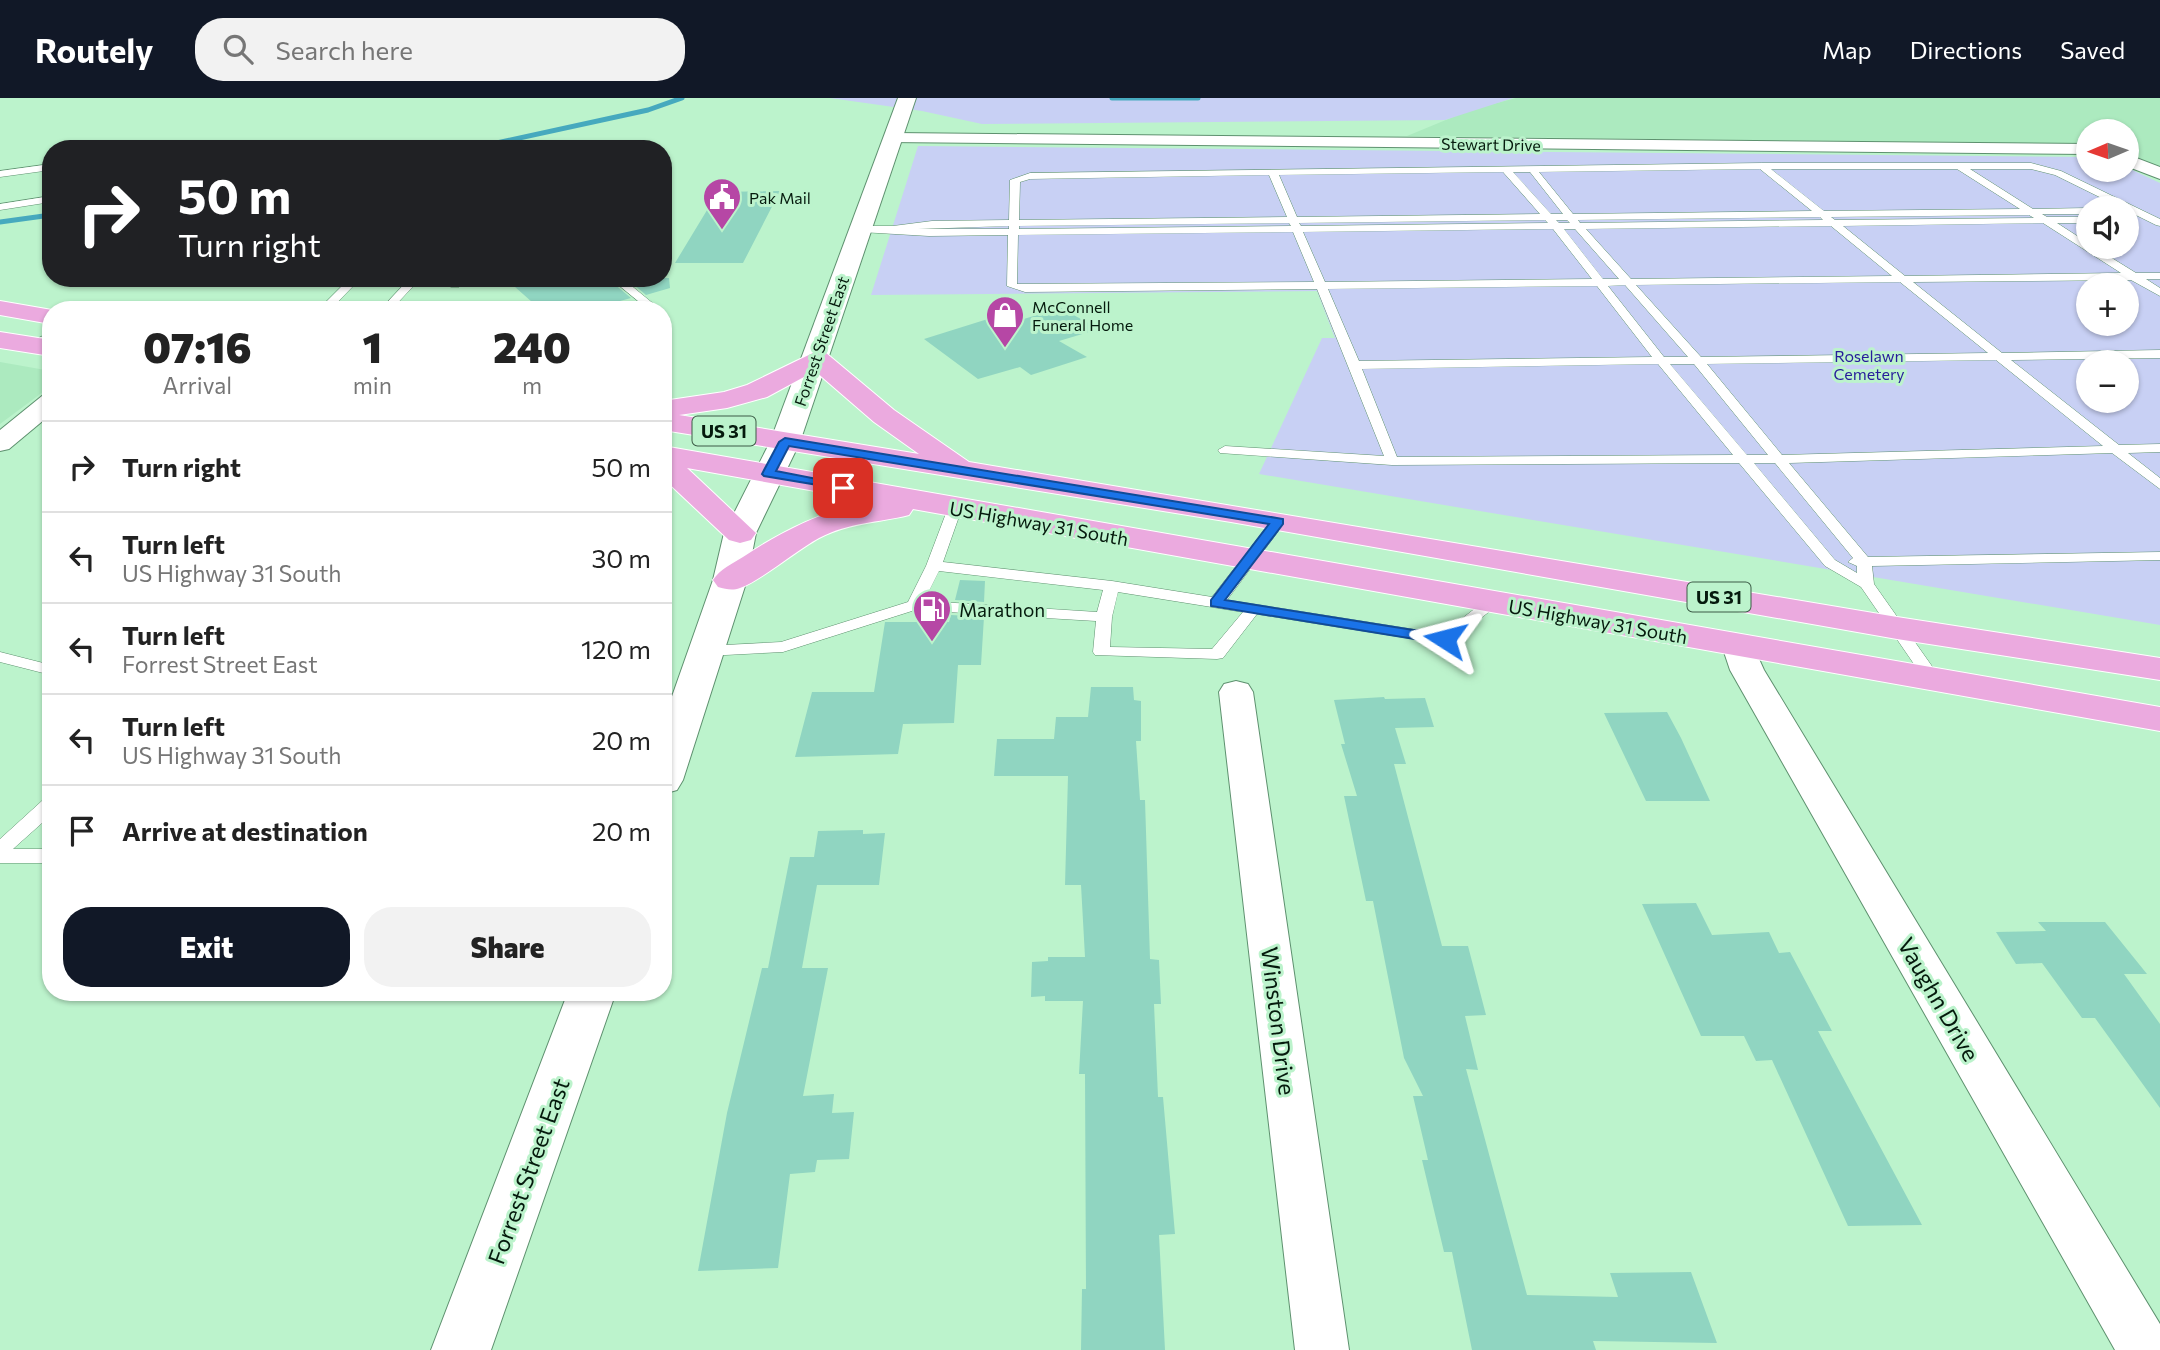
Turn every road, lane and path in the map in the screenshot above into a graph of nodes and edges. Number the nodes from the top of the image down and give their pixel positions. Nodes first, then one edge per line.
1 (906, 101) edge
2 (894, 138) junction
3 (2076, 149) edge
4 (2139, 149) edge
5 (2149, 149) dead end
6 (1957, 164) junction
7 (2139, 165) edge
8 (1762, 166) junction
9 (42, 168) edge
10 (1506, 170) junction
11 (1533, 170) junction
12 (1273, 173) junction
13 (0, 174) edge
14 (2160, 174) edge
15 (2102, 196) edge
16 (42, 200) edge
17 (0, 207) edge
18 (2076, 211) edge
19 (2032, 212) junction
20 (1822, 214) junction
21 (2139, 214) edge
22 (2158, 219) edge
23 (2076, 220) edge
24 (2139, 220) edge
25 (2046, 221) junction
26 (1553, 222) junction
27 (1574, 222) junction
28 (1834, 224) junction
29 (1296, 225) junction
30 (1015, 227) junction
31 (861, 229) junction
32 (2128, 273) edge
33 (2139, 276) edge
34 (2160, 276) edge
35 (2076, 277) edge
36 (2139, 280) edge
37 (1906, 281) junction
38 (1602, 283) junction
39 (1626, 283) junction
40 (1320, 286) junction
41 (347, 287) edge
42 (407, 287) edge
43 (627, 287) edge
44 (2160, 293) edge
45 (332, 301) edge
46 (394, 301) edge
47 (644, 301) edge
48 (0, 308) edge
49 (42, 315) edge
50 (0, 340) edge
51 (42, 343) edge
52 (2160, 354) edge
53 (2002, 357) junction
54 (817, 359) junction
55 (1697, 360) junction
56 (1661, 361) junction
57 (1355, 366) junction
58 (42, 408) edge
59 (672, 408) edge
60 (672, 423) edge
61 (785, 442) junction
62 (0, 443) edge
63 (2113, 448) junction
64 (2160, 448) edge
65 (1225, 450) dead end
66 (672, 457) edge
67 (1742, 458) junction
68 (1776, 459) junction
69 (1392, 461) junction
70 (672, 470) edge
71 (968, 473) junction
72 (768, 474) junction
73 (2160, 485) edge
74 (949, 507) junction
75 (1278, 522) junction
76 (740, 533) junction
77 (2160, 556) edge
78 (1249, 558) junction
79 (1864, 562) junction
80 (1830, 563) junction
81 (934, 566) junction
82 (730, 580) junction
83 (1866, 584) junction
84 (1111, 586) junction
85 (1216, 603) junction
86 (1492, 603) junction
87 (914, 605) junction
88 (1253, 609) junction
89 (1104, 617) junction
90 (1898, 628) junction
91 (1738, 646) junction
92 (706, 651) junction
93 (0, 657) edge
94 (42, 668) edge
95 (2160, 669) edge
96 (1933, 679) junction
97 (1236, 692) dead end
98 (2160, 719) edge
99 (672, 753) edge
100 (42, 812) edge
101 (0, 850) edge
102 (0, 856) edge
103 (42, 856) edge
104 (589, 1001) edge
105 (461, 1350) edge
106 (1322, 1350) edge
107 (2145, 1350) edge

1 - 2 street, Forrest Street East
2 - 3 street, Stewart Drive
2 - 31 street, Forrest Street East
4 - 5 street
6 - 8 lane
6 - 15 lane
6 - 19 lane
7 - 14 street
8 - 11 lane
8 - 20 lane
9 - 13 lane
10 - 11 lane
10 - 12 lane
10 - 26 lane
11 - 27 lane
12 - 29 lane
12 - 30 lane
16 - 17 lane
18 - 19 lane
19 - 20 lane
19 - 25 lane
20 - 27 lane
20 - 28 lane
21 - 22 lane
22 - 24 lane
23 - 25 lane
25 - 28 lane
25 - 32 lane
26 - 27 lane
26 - 29 lane
26 - 38 lane
27 - 28 lane
27 - 39 lane
28 - 37 lane
29 - 30 lane
29 - 40 lane
30 - 31 lane
30 - 40 lane
31 - 54 street, Forrest Street East
33 - 34 lane
35 - 37 lane
36 - 44 lane
37 - 39 lane
37 - 53 lane
38 - 39 lane
38 - 40 lane
38 - 56 lane
39 - 55 lane
40 - 57 lane
41 - 45 lane
42 - 46 lane
43 - 47 lane
48 - 49 main road
50 - 51 main road
52 - 53 lane
53 - 55 lane
53 - 63 lane
54 - 59 main road
54 - 61 street, Forrest Street East
54 - 71 main road
55 - 56 lane
55 - 68 lane
56 - 57 lane
56 - 67 lane
57 - 69 lane
58 - 62 street
60 - 61 main road, US Highway 31 South / US 31
61 - 71 main road, US Highway 31 South / US 31
61 - 72 street, Forrest Street East
63 - 64 lane
63 - 68 lane
63 - 73 lane
65 - 69 lane
66 - 72 main road, US Highway 31 South / US 31
67 - 68 lane
67 - 69 lane
67 - 80 lane
68 - 79 lane
70 - 76 main road
71 - 75 main road, US Highway 31 South / US 31
72 - 74 main road, US Highway 31 South / US 31
72 - 76 street, Forrest Street East
74 - 78 main road, US Highway 31 South / US 31
74 - 81 lane
74 - 82 main road
75 - 78 lane
75 - 90 main road, US Highway 31 South / US 31
76 - 82 street, Forrest Street East
77 - 79 lane
78 - 85 lane
78 - 86 main road, US Highway 31 South / US 31
79 - 80 lane
79 - 83 lane
80 - 83 lane
81 - 84 lane
81 - 87 lane
82 - 92 street, Forrest Street East
83 - 90 lane
84 - 85 lane
84 - 89 lane
85 - 88 lane
86 - 88 lane
86 - 91 main road, US Highway 31 South / US 31
87 - 89 lane
87 - 92 lane
88 - 89 lane
90 - 95 main road, US Highway 31 South / US 31
90 - 96 lane
91 - 96 main road, US Highway 31 South / US 31
91 - 107 street, Vaughn Drive
92 - 99 street, Forrest Street East
93 - 94 lane
96 - 98 main road, US Highway 31 South / US 31
97 - 106 street, Winston Drive
100 - 101 lane
102 - 103 lane
104 - 105 street, Forrest Street East

